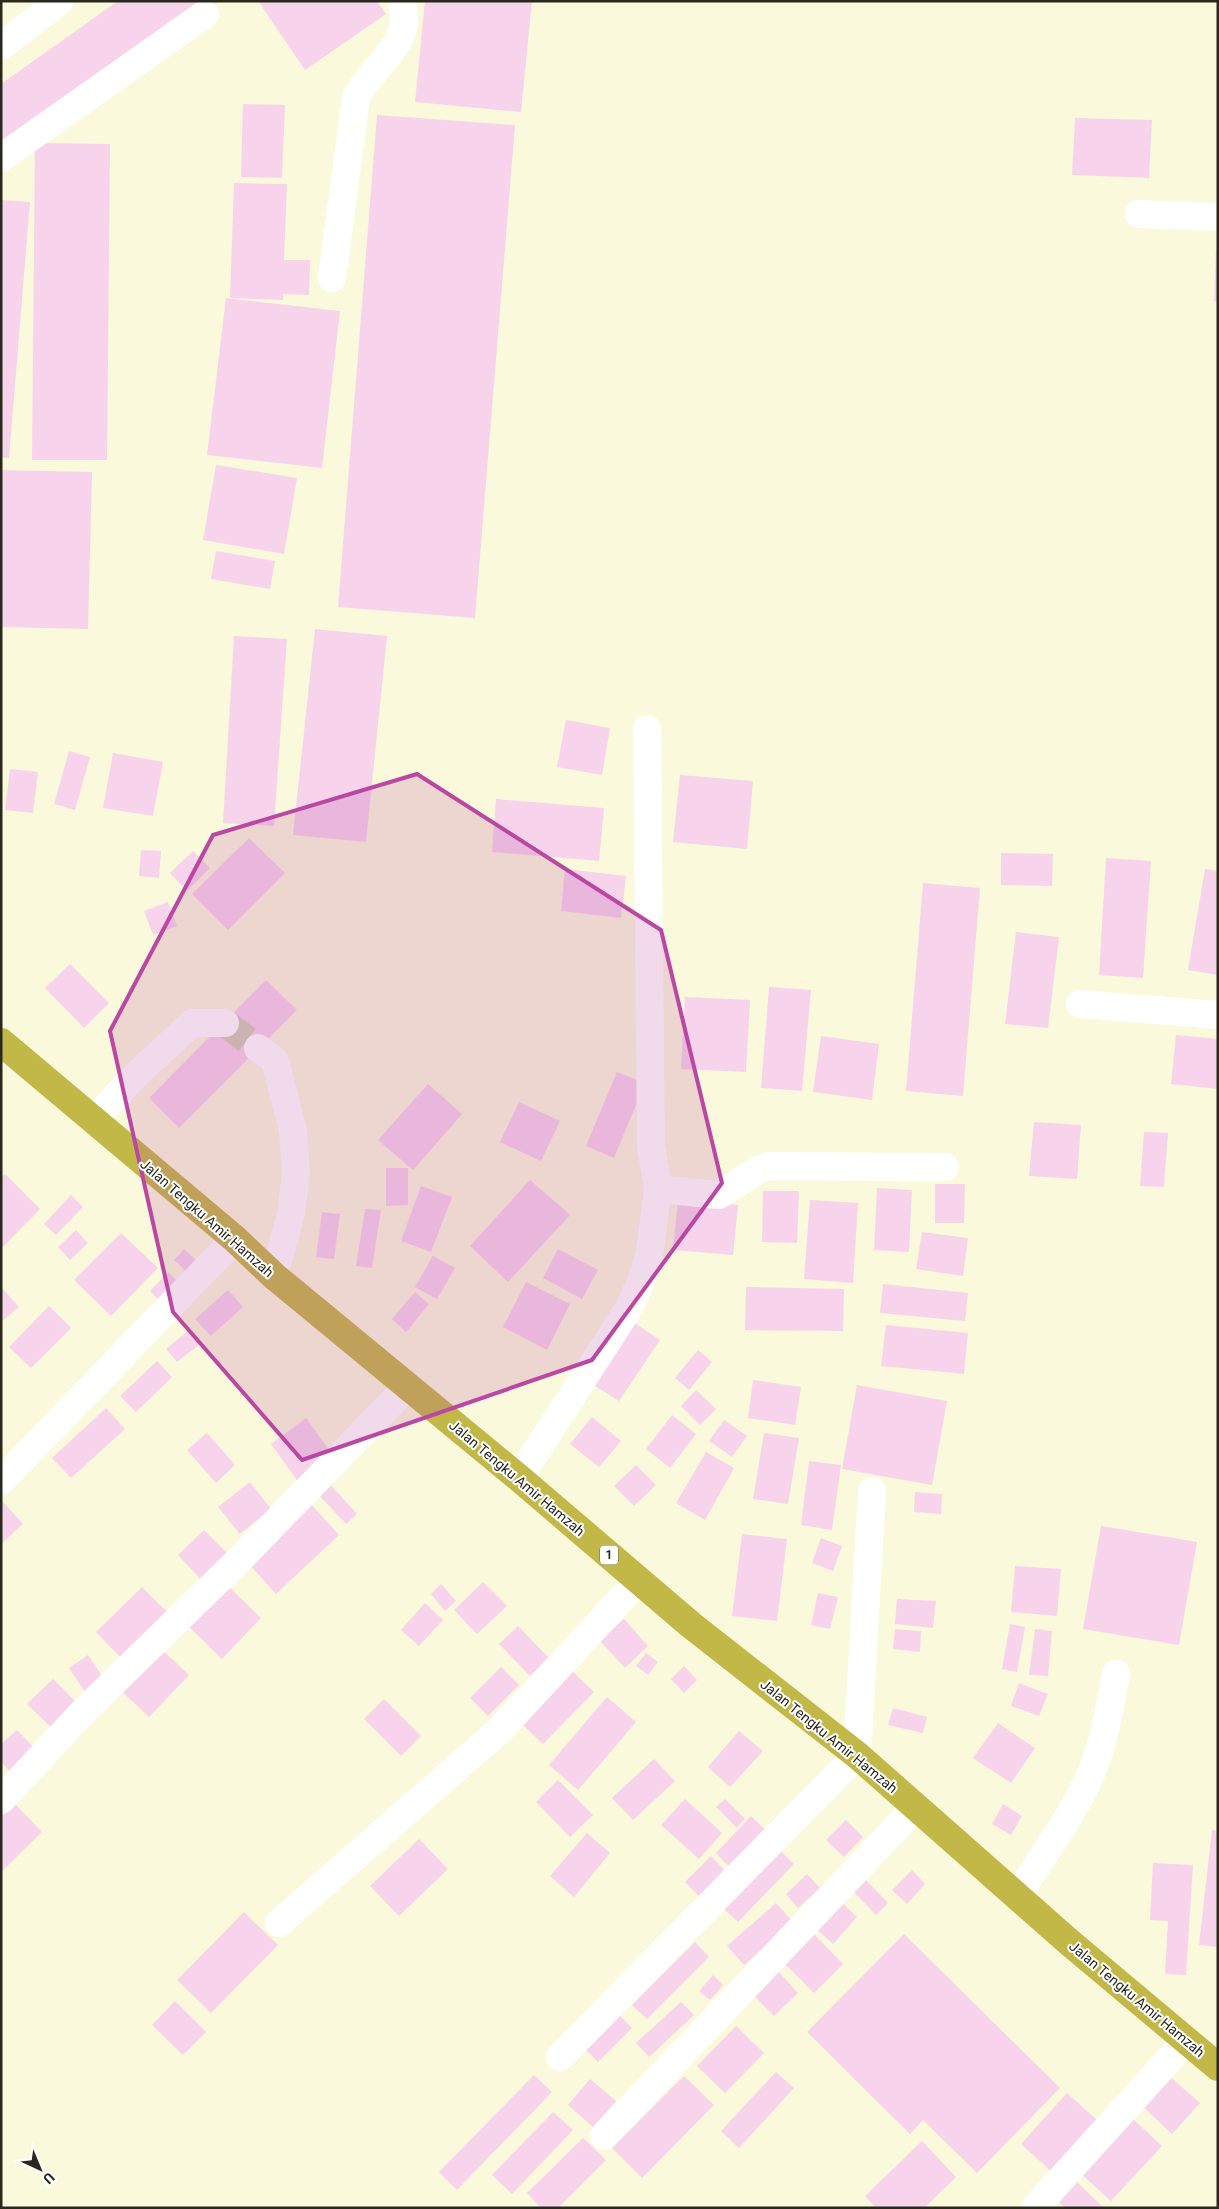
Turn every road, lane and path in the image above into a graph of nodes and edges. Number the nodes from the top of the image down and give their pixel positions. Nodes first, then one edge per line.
1 (60, 1) edge
2 (401, 1) edge
3 (205, 14) dead end
4 (1, 46) edge
5 (1, 158) edge
6 (1139, 214) dead end
7 (1218, 217) edge
8 (332, 278) dead end
9 (647, 729) dead end
10 (1080, 1004) dead end
11 (1218, 1015) edge
12 (225, 1023) tunnel mouth
13 (1, 1042) edge
14 (258, 1048) tunnel mouth
15 (94, 1120) junction
16 (945, 1167) dead end
17 (658, 1189) junction
18 (235, 1239) junction
19 (274, 1276) junction
20 (407, 1387) junction
21 (519, 1478) junction
22 (1, 1481) edge
23 (872, 1491) dead end
24 (639, 1580) junction
25 (1116, 1674) dead end
26 (857, 1755) junction
27 (1, 1800) edge
28 (915, 1808) junction
29 (1017, 1896) junction
30 (279, 1923) dead end
31 (1186, 2041) junction
32 (560, 2056) dead end
33 (1218, 2067) edge
34 (604, 2136) dead end
35 (1035, 2208) edge

1 - 4 street
2 - 8 street
3 - 5 street
6 - 7 street
9 - 17 street
10 - 11 street
12 - 15 street
13 - 15 highway, Jalan Tengku Amir Hamzah / 1
14 - 19 street
15 - 18 highway, Jalan Tengku Amir Hamzah / 1
16 - 17 street
17 - 21 street
18 - 19 highway, Jalan Tengku Amir Hamzah / 1
18 - 22 street
19 - 20 highway, Jalan Tengku Amir Hamzah / 1
20 - 21 highway, Jalan Tengku Amir Hamzah / 1
20 - 27 street
21 - 24 highway, Jalan Tengku Amir Hamzah / 1
23 - 26 street
24 - 26 highway, Jalan Tengku Amir Hamzah / 1
24 - 30 street
25 - 29 street
26 - 28 highway, Jalan Tengku Amir Hamzah / 1
26 - 32 street
28 - 29 highway, Jalan Tengku Amir Hamzah / 1
28 - 34 street
29 - 31 highway, Jalan Tengku Amir Hamzah / 1
31 - 33 highway, Jalan Tengku Amir Hamzah / 1
31 - 35 street

